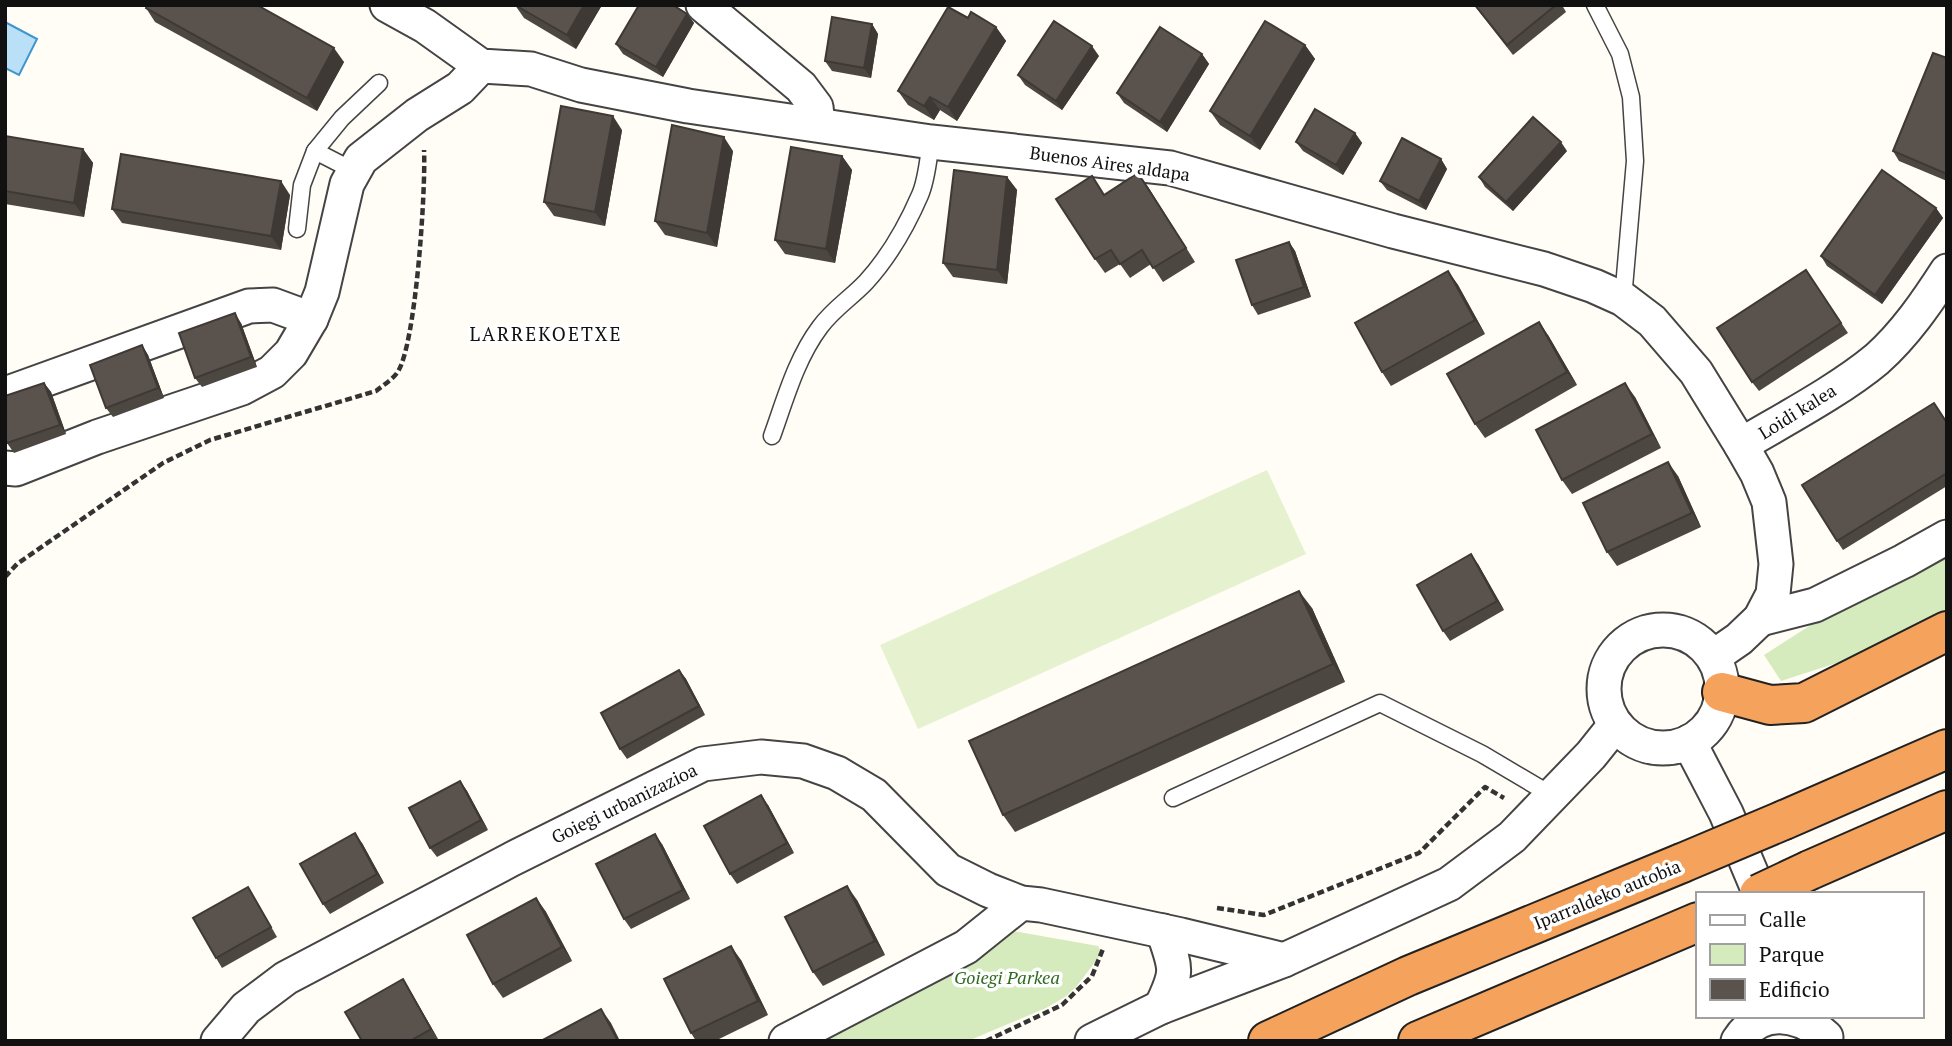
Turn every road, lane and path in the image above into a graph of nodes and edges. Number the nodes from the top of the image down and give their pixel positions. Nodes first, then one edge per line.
1 (387, 5) edge
2 (703, 5) edge
3 (1595, 5) edge
4 (481, 66) junction
5 (379, 83) dead end
6 (818, 124) junction
7 (931, 142) junction
8 (315, 151) junction
9 (354, 171) junction
10 (298, 229) dead end
11 (1947, 271) edge
12 (1623, 299) junction
13 (311, 319) junction
14 (5, 394) edge
15 (772, 436) dead end
16 (1741, 445) junction
17 (5, 468) edge
18 (1947, 537) edge
19 (1760, 619) junction
20 (1947, 631) edge
21 (1717, 674) junction
22 (1615, 724) junction
23 (1689, 742) junction
24 (1947, 749) edge
25 (1539, 788) junction
26 (1173, 797) dead end
27 (1947, 810) edge
28 (1759, 892) edge
29 (1764, 892) edge
30 (1021, 903) junction
31 (1209, 907) dead end
32 (1109, 920) junction
33 (1696, 923) edge
34 (1163, 931) junction
35 (1284, 960) junction
36 (1161, 1007) junction
37 (1774, 1018) edge
38 (1796, 1018) edge
39 (1752, 1027) edge
40 (1823, 1031) edge
41 (218, 1041) edge
42 (786, 1041) edge
43 (986, 1041) edge
44 (1092, 1041) edge
45 (1268, 1041) edge
46 (1418, 1041) edge

1 - 4 street
2 - 6 street
3 - 12 lane
4 - 6 street, Buenos Aires aldapa
4 - 9 street
5 - 8 lane
6 - 7 street, Buenos Aires aldapa
7 - 12 street, Buenos Aires aldapa
7 - 15 lane
8 - 9 lane
8 - 10 lane
9 - 13 street
11 - 16 street, Loidi kalea
12 - 16 street, Buenos Aires aldapa
13 - 14 street
13 - 17 street
16 - 19 street, Loidi kalea
18 - 19 street, Loidi kalea
19 - 21 street, Loidi kalea
20 - 21 highway
21 - 22 street
21 - 23 street
22 - 23 street
22 - 25 street
23 - 28 street
24 - 45 highway, Iparraldeko autobia, bridge
25 - 26 lane
25 - 31 path
25 - 35 street
27 - 29 highway, bridge
30 - 32 street, Goiegi urbanizazioa
30 - 41 street, Goiegi urbanizazioa
30 - 42 street
32 - 34 street, Goiegi urbanizazioa
32 - 43 path
33 - 46 highway
34 - 35 street, Goiegi urbanizazioa
34 - 36 street
35 - 36 street
36 - 44 street
37 - 39 street
38 - 40 street

